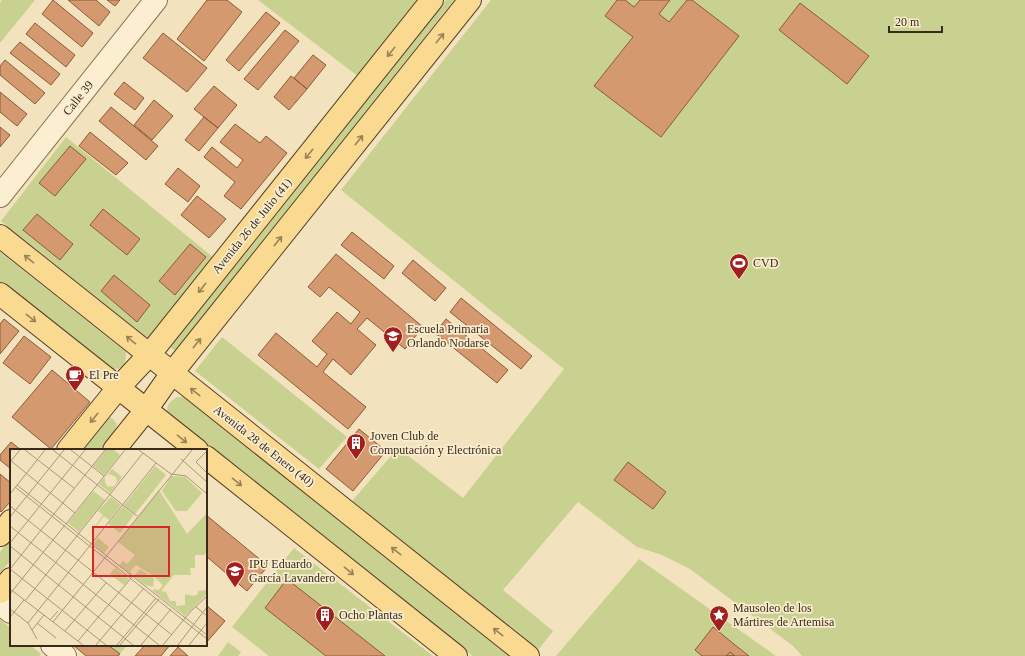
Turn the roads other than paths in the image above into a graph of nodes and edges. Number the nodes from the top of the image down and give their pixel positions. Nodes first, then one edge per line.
1 (156, 0) edge
2 (432, 0) edge
3 (470, 0) edge
4 (0, 196) edge
5 (0, 236) edge
6 (0, 294) edge
7 (149, 355) junction
8 (172, 373) junction
9 (118, 388) junction
10 (146, 410) junction
11 (69, 449) edge
12 (115, 449) edge
13 (196, 449) edge
14 (207, 458) edge
15 (10, 522) edge
16 (0, 535) edge
17 (10, 580) edge
18 (0, 592) edge
19 (0, 604) edge
20 (10, 611) edge
21 (53, 646) edge
22 (65, 656) edge
23 (456, 656) edge
24 (528, 656) edge

1 - 4 street, Calle 39
2 -> 7 main road, Avenida 26 de Julio (41)
8 -> 3 main road
7 -> 5 main road, Avenida 28 de Enero (40)
6 -> 9 main road
7 - 8 main road, Avenida 28 de Enero (40)
7 - 9 main road, Avenida 26 de Julio (41)
8 - 10 main road
24 -> 8 main road, Avenida 28 de Enero (40)
9 - 10 main road
9 -> 11 main road, Avenida 26 de Julio (41)
10 - 12 main road
10 -> 13 main road
14 -> 23 main road
15 - 16 main road
17 - 18 main road
19 - 20 street
21 - 22 street

